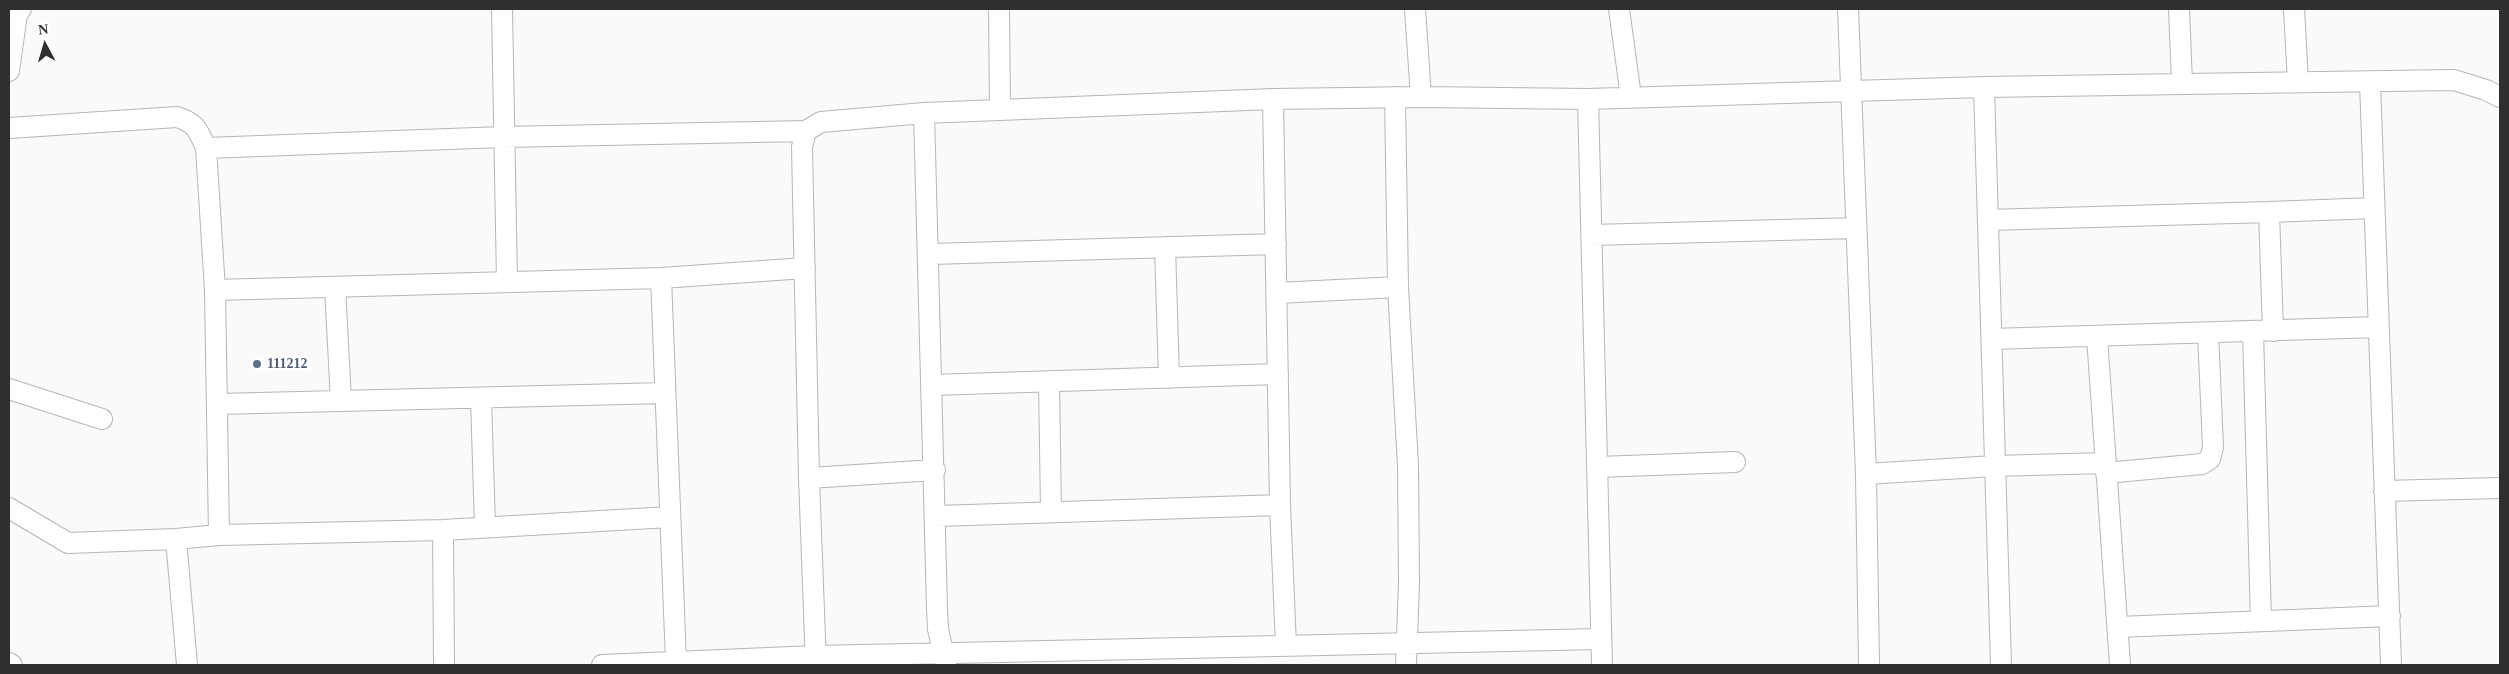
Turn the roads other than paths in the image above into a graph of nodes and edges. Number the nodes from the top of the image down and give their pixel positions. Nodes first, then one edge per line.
1 (502, 9) edge
2 (999, 9) edge
3 (1414, 9) edge
4 (1619, 9) edge
5 (1848, 9) edge
6 (2180, 9) edge
7 (2294, 9) edge
8 (18, 10) edge
9 (9, 70) edge
10 (2298, 82) junction
11 (2370, 82) junction
12 (2182, 83) junction
13 (1984, 87) junction
14 (1851, 92) junction
15 (1394, 97) junction
16 (1421, 97) junction
17 (2500, 97) edge
18 (1273, 98) junction
19 (1631, 98) junction
20 (1588, 99) junction
21 (1000, 109) junction
22 (924, 113) junction
23 (9, 128) edge
24 (806, 132) junction
25 (503, 137) junction
26 (206, 148) junction
27 (2374, 208) junction
28 (2269, 212) junction
29 (1988, 220) junction
30 (1856, 228) junction
31 (1592, 235) junction
32 (1276, 244) junction
33 (1165, 247) junction
34 (930, 254) junction
35 (805, 268) junction
36 (661, 278) junction
37 (508, 282) junction
38 (335, 287) junction
39 (1398, 287) junction
40 (216, 290) junction
41 (1277, 293) junction
42 (2378, 327) junction
43 (2273, 331) junction
44 (2253, 332) junction
45 (2208, 333) junction
46 (2097, 337) junction
47 (1992, 338) junction
48 (1278, 374) junction
49 (1169, 378) junction
50 (1048, 381) junction
51 (932, 384) junction
52 (9, 389) edge
53 (665, 393) junction
54 (481, 398) junction
55 (341, 401) junction
56 (218, 404) junction
57 (102, 419) dead end
58 (1735, 462) dead end
59 (1994, 466) junction
60 (1598, 467) junction
61 (2105, 468) junction
62 (935, 470) junction
63 (1866, 474) junction
64 (809, 478) junction
65 (2500, 488) edge
66 (2384, 490) junction
67 (1280, 505) junction
68 (9, 508) edge
69 (1051, 512) junction
70 (936, 516) junction
71 (670, 517) junction
72 (485, 527) junction
73 (443, 530) junction
74 (219, 535) junction
75 (176, 539) junction
76 (2390, 616) junction
77 (2261, 620) junction
78 (2118, 627) junction
79 (1601, 639) junction
80 (1405, 644) junction
81 (1276, 653) edge
82 (946, 660) edge
83 (816, 661) edge
84 (676, 662) junction
85 (9, 663) edge
86 (12, 665) edge
87 (187, 665) edge
88 (444, 665) edge
89 (602, 665) edge
90 (1406, 665) edge
91 (1602, 665) edge
92 (1869, 665) edge
93 (2001, 665) edge
94 (2120, 665) edge
95 (2391, 665) edge

1 - 25 street
2 - 21 street
3 - 16 street
4 - 19 street
5 - 14 street
6 - 12 street
7 - 10 street
8 - 9 street
10 - 11 street
10 - 12 street
11 - 17 street
11 - 27 street
12 - 13 street
13 - 14 street
13 - 29 street
14 - 19 street
14 - 30 street
15 - 16 street
15 - 18 street
15 - 39 street
16 - 20 street
18 - 21 street
18 - 32 street
19 - 20 street
20 - 31 street
21 - 22 street
22 - 24 street
22 - 34 street
23 - 26 street
24 - 25 street
24 - 35 street
25 - 26 street
25 - 37 street
26 - 40 street
27 - 28 street
27 - 42 street
28 - 29 street
28 - 43 street
29 - 47 street
30 - 31 street
30 - 63 street
31 - 60 street
32 - 33 street
32 - 41 street
33 - 34 street
33 - 49 street
34 - 51 street
35 - 36 street
35 - 64 street
36 - 37 street
36 - 53 street
37 - 38 street
38 - 40 street
38 - 55 street
39 - 41 street
39 - 80 street
40 - 56 street
41 - 48 street
42 - 43 street
42 - 66 street
43 - 44 street
44 - 45 street
44 - 77 street
45 - 46 street
45 - 61 street
46 - 47 street
46 - 61 street
47 - 59 street
48 - 49 street
48 - 67 street
49 - 50 street
50 - 51 street
50 - 69 street
51 - 62 street
52 - 57 street
53 - 54 street
53 - 71 street
54 - 55 street
54 - 72 street
55 - 56 street
56 - 74 street
58 - 60 street
59 - 61 street
59 - 63 street
59 - 93 street
60 - 79 street
61 - 78 street
62 - 64 street
62 - 70 street
63 - 92 street
64 - 83 street
65 - 66 street
66 - 76 street
67 - 69 street
67 - 81 street
68 - 75 street
69 - 70 street
70 - 82 street
71 - 72 street
71 - 84 street
72 - 73 street
73 - 74 street
73 - 88 street
74 - 75 street
75 - 87 street
76 - 77 street
76 - 95 street
77 - 78 street
78 - 94 street
79 - 80 street
79 - 91 street
80 - 81 street
80 - 90 street
81 - 82 street
82 - 83 street
83 - 84 street
84 - 89 street
85 - 86 street

